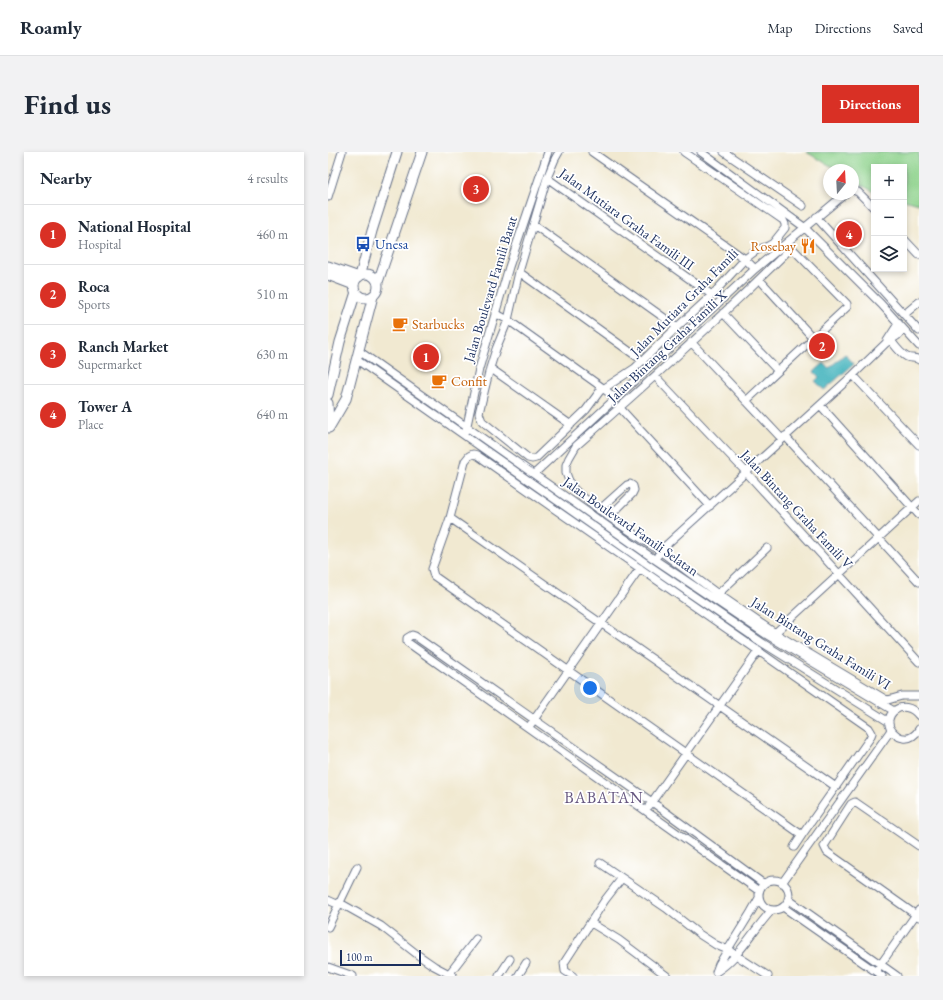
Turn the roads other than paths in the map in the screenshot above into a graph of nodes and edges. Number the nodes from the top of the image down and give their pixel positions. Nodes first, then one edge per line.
1 (342, 152) edge
2 (397, 152) edge
3 (422, 152) edge
4 (548, 152) edge
5 (559, 152) edge
6 (592, 152) edge
7 (684, 152) edge
8 (701, 152) edge
9 (724, 152) edge
10 (547, 178) junction
11 (859, 193) edge
12 (328, 197) edge
13 (837, 200) edge
14 (871, 205) edge
15 (803, 206) dead end
16 (816, 217) junction
17 (534, 225) junction
18 (804, 227) junction
19 (907, 242) edge
20 (919, 255) edge
21 (745, 259) junction
22 (328, 266) edge
23 (755, 269) junction
24 (519, 272) junction
25 (328, 275) edge
26 (760, 280) junction
27 (378, 282) junction
28 (357, 286) junction
29 (712, 295) junction
30 (372, 300) junction
31 (919, 302) edge
32 (495, 313) junction
33 (723, 313) junction
34 (906, 316) junction
35 (508, 320) junction
36 (677, 327) junction
37 (901, 327) junction
38 (919, 331) edge
39 (814, 339) junction
40 (888, 340) junction
41 (692, 342) junction
42 (919, 346) edge
43 (359, 351) junction
44 (357, 360) junction
45 (919, 360) edge
46 (643, 361) junction
47 (490, 368) junction
48 (778, 371) junction
49 (853, 375) junction
50 (655, 376) junction
51 (603, 388) junction
52 (328, 396) edge
53 (615, 398) junction
54 (346, 399) junction
55 (746, 401) junction
56 (328, 403) edge
57 (820, 405) junction
58 (620, 408) junction
59 (571, 425) junction
60 (467, 426) junction
61 (328, 430) edge
62 (464, 436) junction
63 (783, 437) junction
64 (919, 445) edge
65 (566, 466) joint
66 (746, 472) junction
67 (534, 474) junction
68 (919, 501) edge
69 (710, 506) junction
70 (912, 507) junction
71 (599, 510) junction
72 (919, 515) edge
73 (609, 517) junction
74 (450, 518) junction
75 (879, 538) junction
76 (767, 548) dead end
77 (661, 549) junction
78 (652, 557) junction
79 (640, 568) junction
80 (839, 574) junction
81 (919, 582) edge
82 (718, 594) junction
83 (601, 624) junction
84 (775, 633) junction
85 (758, 650) junction
86 (919, 662) edge
87 (569, 670) junction
88 (916, 696) edge
89 (719, 706) junction
90 (894, 711) junction
91 (918, 711) edge
92 (534, 720) junction
93 (889, 722) junction
94 (528, 728) junction
95 (890, 730) junction
96 (918, 732) edge
97 (686, 754) junction
98 (836, 787) junction
99 (652, 802) junction
100 (646, 811) junction
101 (802, 835) junction
102 (919, 846) edge
103 (794, 847) dead end
104 (600, 863) dead end
105 (357, 867) dead end
106 (622, 878) junction
107 (782, 883) junction
108 (764, 884) junction
109 (759, 894) junction
110 (788, 899) junction
111 (328, 900) edge
112 (340, 904) junction
113 (783, 907) junction
114 (772, 910) junction
115 (918, 914) edge
116 (592, 923) junction
117 (328, 927) edge
118 (476, 939) dead end
119 (728, 950) junction
120 (736, 955) junction
121 (510, 959) dead end
122 (526, 963) dead end
123 (881, 964) junction
124 (328, 967) edge
125 (876, 971) junction
126 (715, 974) edge
127 (451, 975) edge
128 (353, 976) edge
129 (499, 976) edge
130 (518, 976) edge
131 (573, 976) edge
132 (667, 976) edge
133 (768, 976) edge
134 (882, 976) edge
135 (897, 976) edge

1 - 12 street
2 - 28 main road
3 - 27 main road
4 - 32 street, Jalan Boulevard Famili Barat
5 - 10 street, Jalan Mutiara Graha Famili
6 - 21 street
7 - 21 street, Jalan Mutiara Graha Famili
8 - 18 street
9 - 15 street
10 - 17 street, Jalan Mutiara Graha Famili
10 - 29 street, Jalan Mutiara Graha Famili III
11 - 14 street
13 - 16 street
16 - 18 street
16 - 34 street
17 - 24 street, Jalan Mutiara Graha Famili
17 - 36 street
18 - 23 street
18 - 37 street
19 - 20 street
21 - 23 street
21 - 29 street, Jalan Mutiara Graha Famili
22 - 28 main road
23 - 53 street
24 - 35 street, Jalan Mutiara Graha Famili
24 - 46 street
25 - 28 main road
26 - 33 street, Jalan Bintang Graha Famili X
26 - 39 street
26 - 39 street, Jalan Bintang Graha Famili X
27 - 28 main road
27 - 30 main road
28 - 30 main road
28 - 52 main road
29 - 36 street, Jalan Mutiara Graha Famili
30 - 43 main road
31 - 34 street
32 - 35 street
32 - 60 street, Jalan Boulevard Famili Barat
33 - 41 street, Jalan Bintang Graha Famili X
33 - 48 street
34 - 38 street
35 - 47 street, Jalan Mutiara Graha Famili
35 - 51 street
36 - 46 street, Jalan Mutiara Graha Famili
37 - 40 street
37 - 42 street
39 - 48 street
40 - 45 street
40 - 49 street
41 - 50 street, Jalan Bintang Graha Famili X
41 - 55 street
43 - 44 main road
43 - 60 street, Jalan Boulevard Famili Selatan
44 - 54 main road
44 - 62 street, Jalan Boulevard Famili Selatan
46 - 51 street, Jalan Mutiara Graha Famili
47 - 59 street
47 - 59 street, Jalan Mutiara Graha Famili
48 - 55 street
49 - 57 street
49 - 64 street
50 - 58 street, Jalan Bintang Graha Famili X
50 - 66 street, Jalan Bintang Graha Famili V
51 - 53 street
51 - 59 street, Jalan Mutiara Graha Famili
52 - 54 main road
53 - 67 street
54 - 61 main road
55 - 63 street
56 - 61 main road
57 - 63 street
57 - 70 street
58 - 65 street, Jalan Bintang Graha Famili X
58 - 69 street
60 - 62 street, Jalan Boulevard Famili Barat
60 - 67 street, Jalan Boulevard Famili Selatan
62 - 93 street, Jalan Boulevard Famili Selatan
63 - 66 street
63 - 75 street
65 - 71 street, Jalan Bintang Graha Famili VI
66 - 69 street
66 - 80 street, Jalan Bintang Graha Famili V
67 - 78 street, Jalan Boulevard Famili Selatan
68 - 70 street
69 - 77 street
70 - 72 street
70 - 75 street
71 - 73 street, Jalan Bintang Graha Famili VI
71 - 73 street
73 - 77 street, Jalan Bintang Graha Famili VI
74 - 79 street
74 - 83 street
74 - 87 street
75 - 80 street
75 - 81 street
76 - 82 street
77 - 78 street
77 - 82 street, Jalan Bintang Graha Famili VI
78 - 90 street, Jalan Boulevard Famili Selatan
79 - 83 street
79 - 85 street
80 - 84 street
80 - 86 street, Jalan Bintang Graha Famili V
82 - 84 street, Jalan Bintang Graha Famili VI
83 - 87 street
83 - 89 street
84 - 88 street, Jalan Bintang Graha Famili VI
85 - 89 street
85 - 98 street
87 - 92 street
87 - 97 street
89 - 97 street
89 - 98 street
90 - 91 street
90 - 93 street
92 - 94 street
92 - 94 street
92 - 99 street
93 - 95 street
94 - 100 street
95 - 96 street
95 - 107 street
97 - 99 street
97 - 101 street
98 - 101 street
99 - 100 street
99 - 108 street
100 - 109 street
101 - 103 street
102 - 115 street
104 - 106 street
105 - 112 street
106 - 116 street
106 - 119 street
107 - 108 street
107 - 110 street
108 - 109 street
109 - 114 street
109 - 119 street
110 - 113 street
110 - 123 street
111 - 112 street
112 - 117 street
112 - 127 street
113 - 114 street
113 - 125 street
114 - 120 street
115 - 123 street
116 - 131 street
116 - 132 street
118 - 127 street
119 - 120 street
119 - 126 street
120 - 126 street
120 - 133 street
121 - 129 street
122 - 130 street
123 - 125 street
123 - 135 street
124 - 128 street
125 - 134 street

